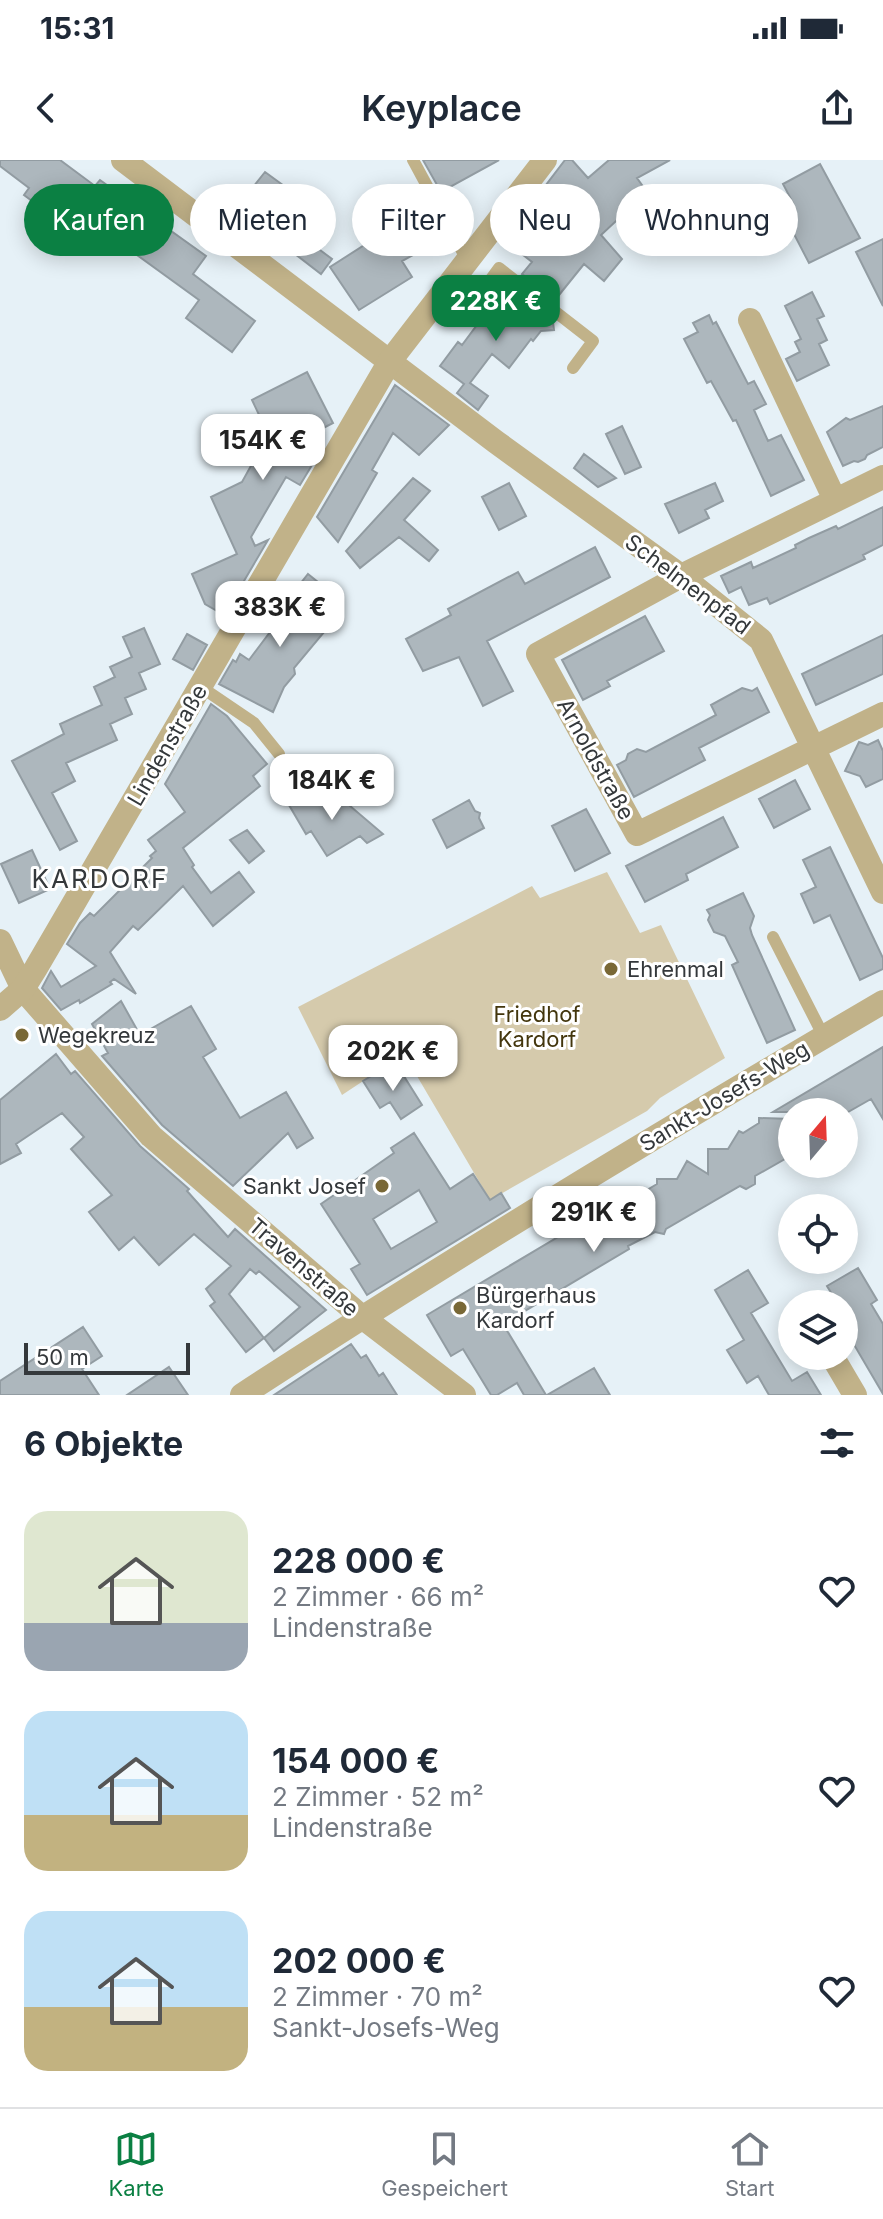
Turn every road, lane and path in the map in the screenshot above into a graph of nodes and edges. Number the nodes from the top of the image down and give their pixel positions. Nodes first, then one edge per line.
1 (123, 160) edge
2 (413, 160) edge
3 (545, 160) edge
4 (467, 260) junction
5 (437, 298) junction
6 (750, 320) dead end
7 (390, 361) junction
8 (573, 368) dead end
9 (883, 477) edge
10 (835, 500) junction
11 (681, 576) junction
12 (201, 687) junction
13 (883, 714) edge
14 (812, 747) junction
15 (279, 754) dead end
16 (883, 892) edge
17 (773, 937) dead end
18 (0, 941) edge
19 (23, 989) junction
20 (883, 1002) edge
21 (0, 1009) edge
22 (824, 1037) junction
23 (362, 1317) junction
24 (840, 1370) edge
25 (242, 1395) edge
26 (464, 1395) edge
27 (855, 1395) edge

1 - 7 street, Schelmenpfad
2 - 4 lane
3 - 4 street, Lindenstraße
4 - 5 street, Lindenstraße
5 - 7 street, Lindenstraße
5 - 8 lane
6 - 10 street
7 - 11 street, Schelmenpfad
7 - 12 street, Lindenstraße
9 - 10 street
10 - 11 street
11 - 14 street, Schelmenpfad
11 - 14 street, Arnoldstraße
12 - 15 lane
12 - 19 street, Lindenstraße
13 - 14 street
14 - 16 street, Schelmenpfad
17 - 22 lane
18 - 19 street, Travenstraße
19 - 21 street, Lindenstraße
19 - 23 street, Travenstraße
20 - 22 street, Sankt-Josefs-Weg
22 - 23 street, Sankt-Josefs-Weg
23 - 25 street, Sankt-Josefs-Weg
23 - 26 street, Travenstraße
24 - 27 street

